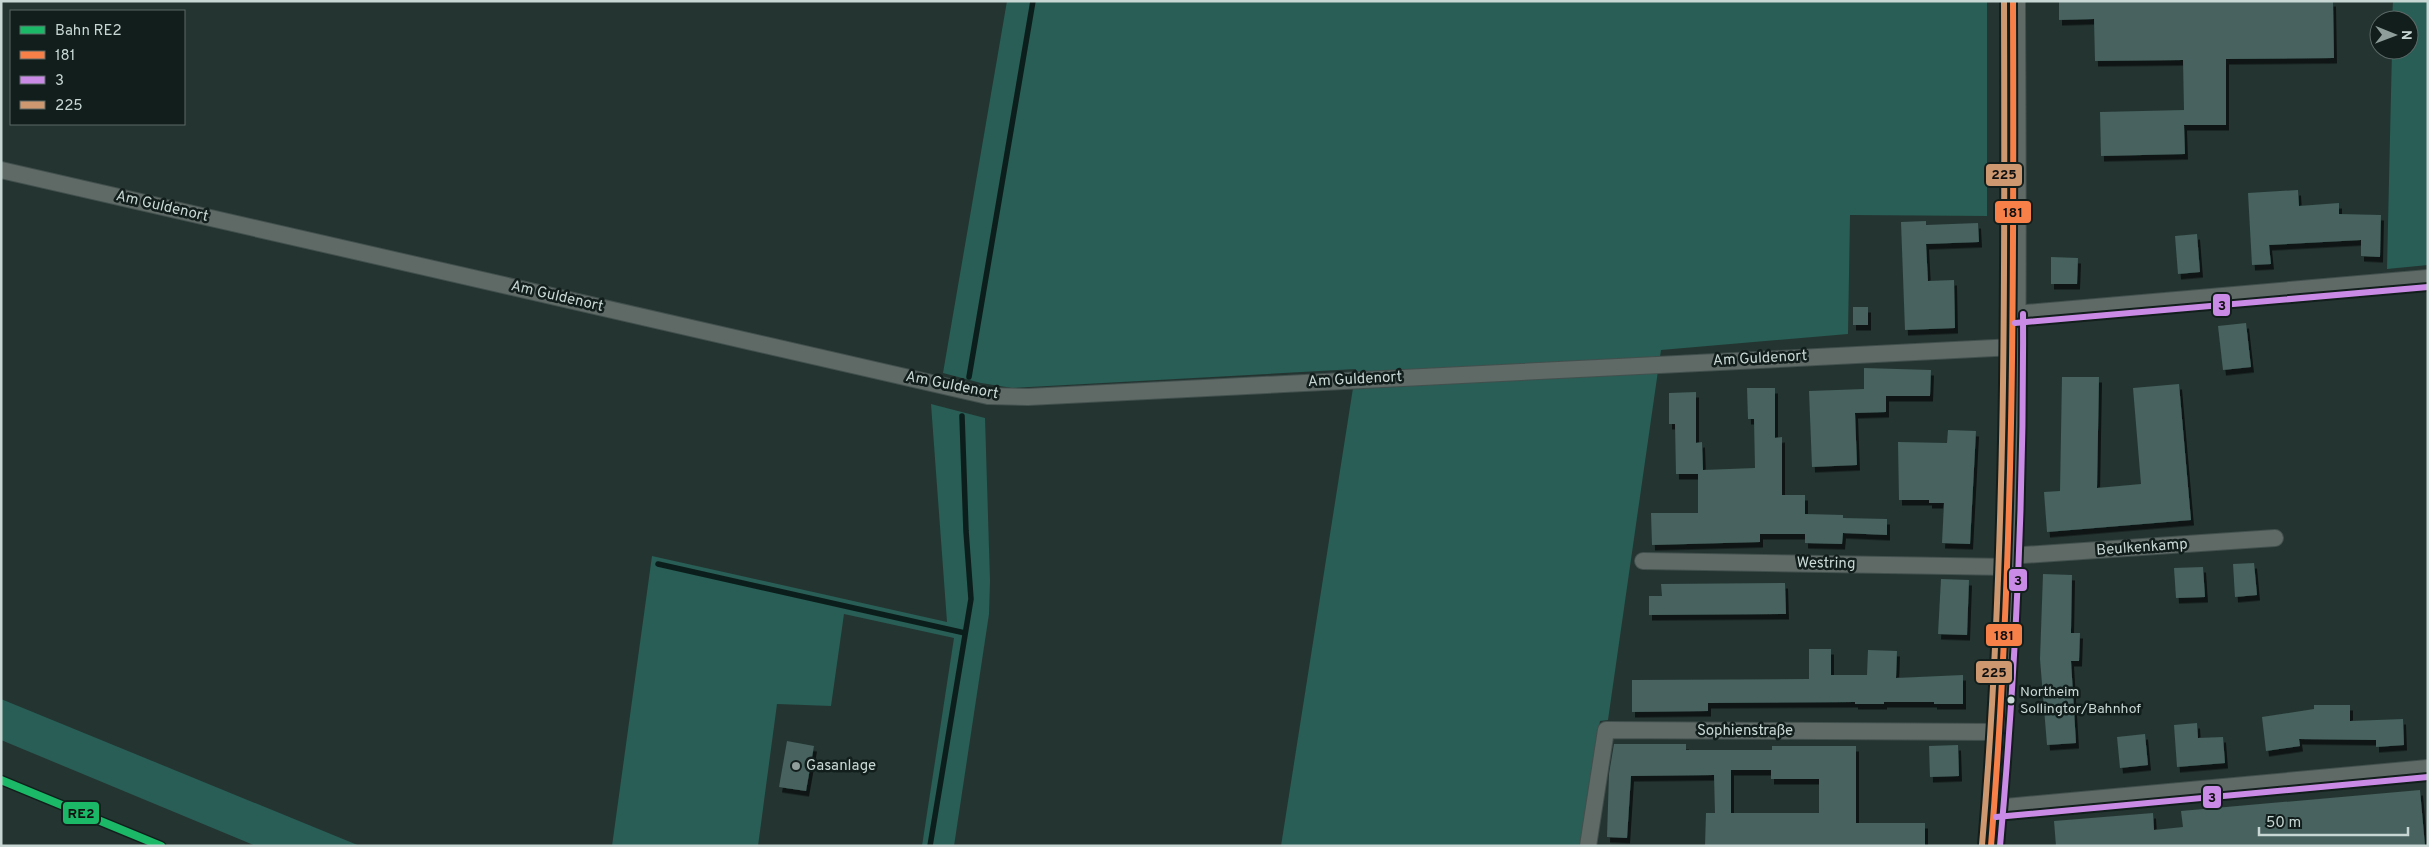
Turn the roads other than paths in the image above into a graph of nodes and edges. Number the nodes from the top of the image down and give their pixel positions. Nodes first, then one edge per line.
1 (2014, 1) edge
2 (1, 170) edge
3 (2428, 278) edge
4 (2014, 314) junction
5 (2014, 347) junction
6 (2275, 538) dead end
7 (1643, 562) dead end
8 (2009, 562) junction
9 (2001, 732) junction
10 (2428, 768) edge
11 (1995, 808) junction
12 (1588, 846) edge
13 (1991, 846) edge

1 - 4 main road
2 - 5 street, Am Guldenort
3 - 4 street
4 - 5 main road
5 - 8 main road
6 - 8 street, Beulkenkamp
7 - 8 street, Westring
8 - 9 main road
9 - 11 main road
9 - 12 street, Sophienstraße
10 - 11 street
11 - 13 main road

